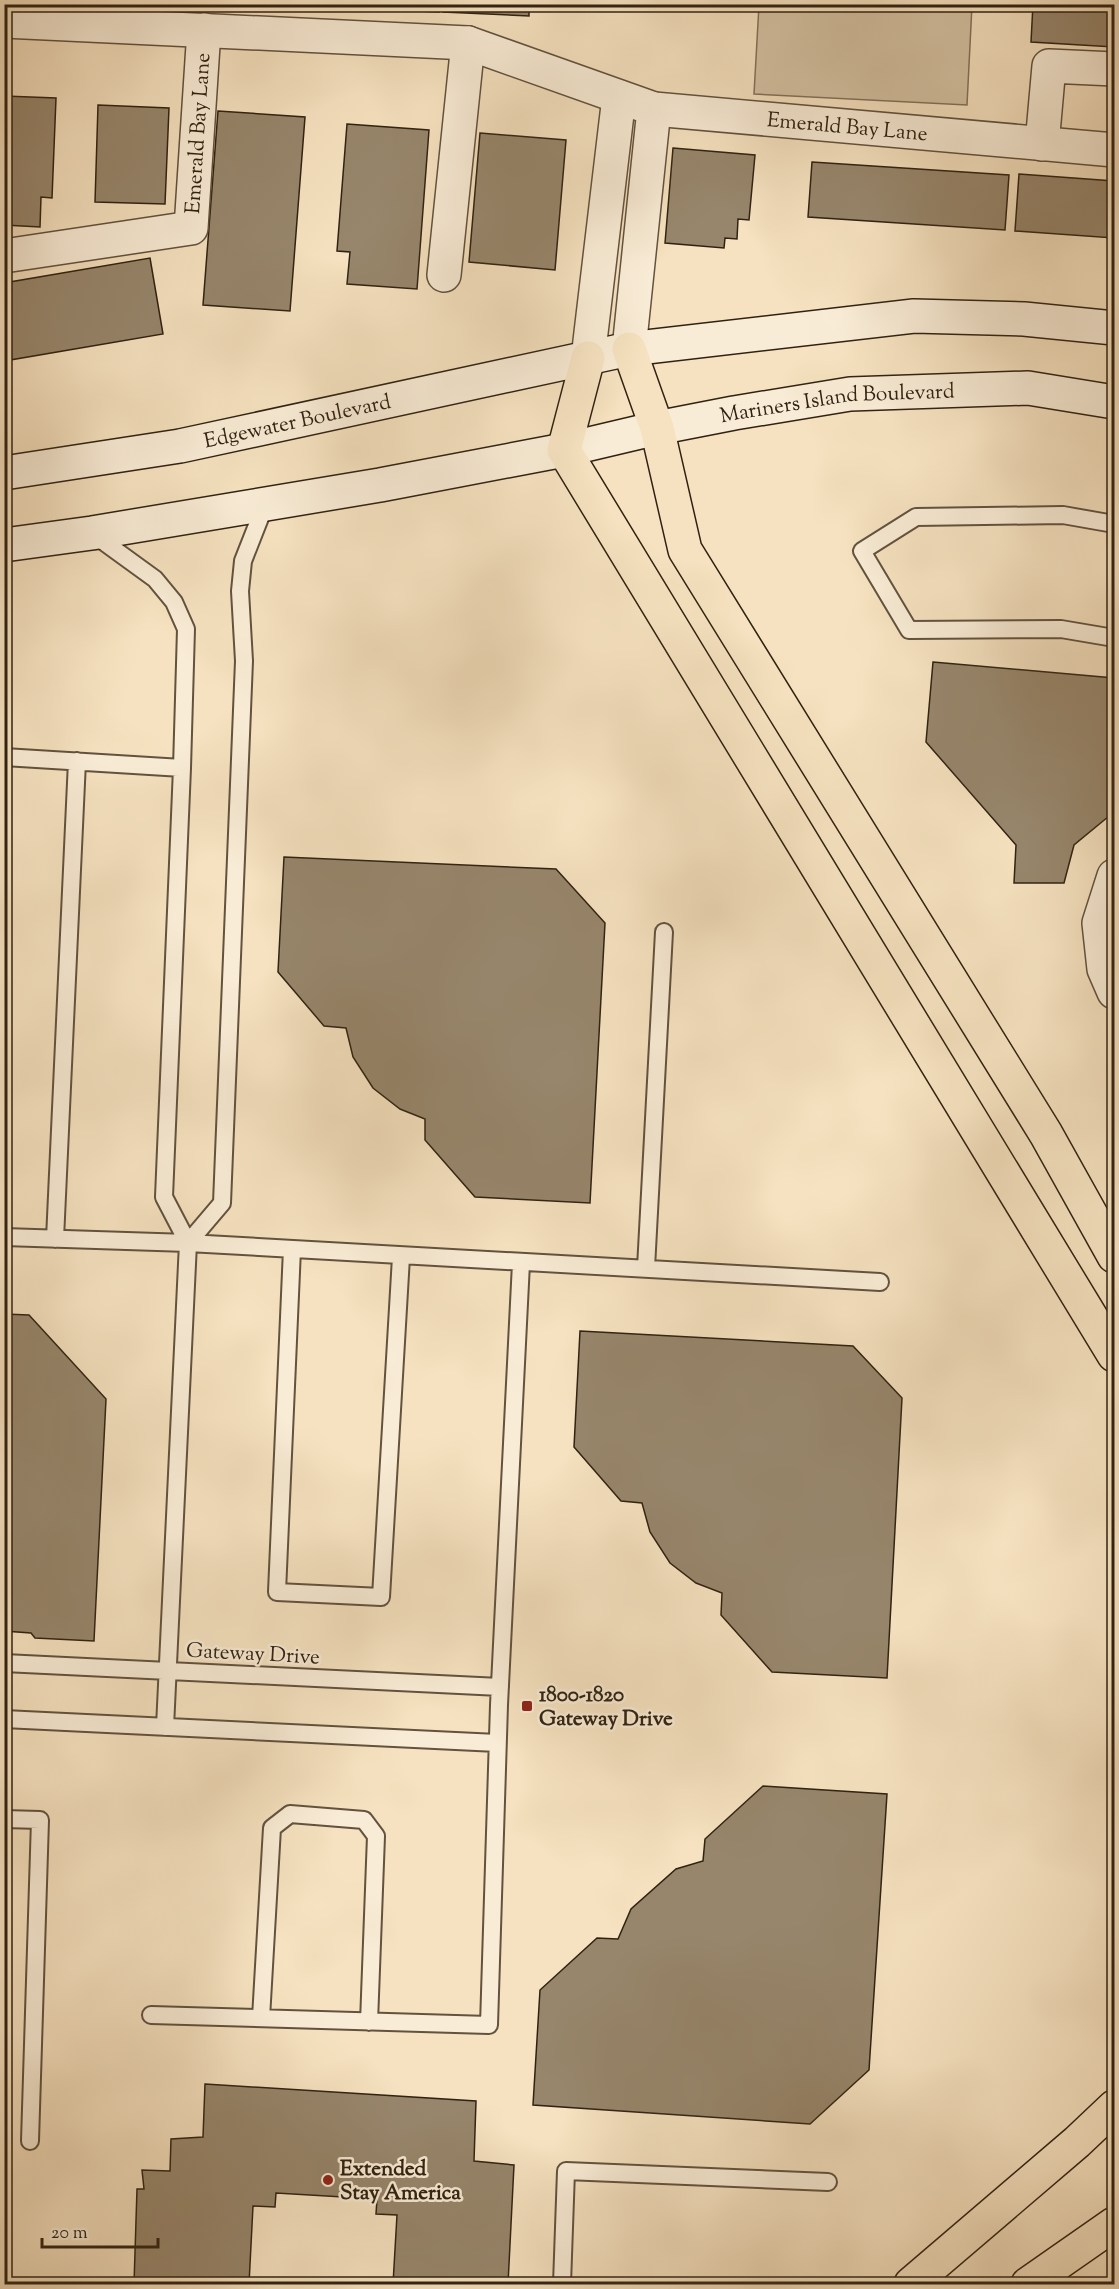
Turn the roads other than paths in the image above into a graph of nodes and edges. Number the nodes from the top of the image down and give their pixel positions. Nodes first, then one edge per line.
1 (4, 21) edge
2 (204, 30) junction
3 (468, 44) junction
4 (1114, 69) edge
5 (619, 97) junction
6 (654, 109) junction
7 (1042, 144) junction
8 (1114, 150) edge
9 (4, 256) edge
10 (444, 275) dead end
11 (1114, 328) edge
12 (629, 350) junction
13 (588, 358) junction
14 (1114, 402) edge
15 (657, 428) junction
16 (564, 450) junction
17 (4, 473) edge
18 (265, 505) junction
19 (1114, 524) edge
20 (92, 533) junction
21 (4, 545) edge
22 (1114, 638) edge
23 (4, 757) edge
24 (77, 761) junction
25 (182, 768) junction
26 (1114, 876) edge
27 (664, 932) dead end
28 (1114, 993) edge
29 (4, 1237) edge
30 (55, 1239) junction
31 (188, 1244) junction
32 (292, 1249) junction
33 (1114, 1256) edge
34 (401, 1257) junction
35 (521, 1263) junction
36 (646, 1268) junction
37 (880, 1282) dead end
38 (1114, 1355) edge
39 (4, 1663) edge
40 (167, 1671) junction
41 (500, 1687) junction
42 (4, 1719) edge
43 (165, 1727) junction
44 (497, 1743) junction
45 (4, 1819) edge
46 (151, 2015) dead end
47 (261, 2018) junction
48 (369, 2022) junction
49 (1114, 2107) edge
50 (30, 2141) dead end
51 (828, 2182) dead end
52 (1114, 2224) edge
53 (562, 2284) edge
54 (911, 2284) edge
55 (1028, 2284) edge

1 - 2 street, Emerald Bay Lane
2 - 3 street, Emerald Bay Lane
2 - 9 street, Emerald Bay Lane
3 - 5 street, Emerald Bay Lane
3 - 10 street
4 - 7 street
5 - 6 street, Emerald Bay Lane
5 - 13 street
6 - 7 street, Emerald Bay Lane
6 - 12 street
7 - 8 street, Emerald Bay Lane
11 - 12 street
12 - 13 street
12 - 15 highway
13 - 16 highway
13 - 17 street, Edgewater Boulevard
14 - 15 street, Mariners Island Boulevard
15 - 16 street, Mariners Island Boulevard
15 - 33 highway
16 - 18 street
16 - 38 highway
18 - 20 street
18 - 31 lane
19 - 22 lane
20 - 21 street
20 - 25 lane
23 - 24 lane
24 - 25 lane
24 - 30 lane
25 - 31 lane
26 - 28 street
27 - 36 lane
29 - 30 lane
30 - 31 lane
31 - 32 lane
31 - 40 lane
32 - 34 lane
32 - 34 lane
34 - 35 lane
35 - 36 lane
35 - 41 lane
36 - 37 lane
39 - 40 lane, Gateway Drive
40 - 41 lane, Gateway Drive
40 - 43 lane
41 - 44 lane
42 - 43 lane
43 - 44 lane
44 - 48 lane
45 - 50 lane
46 - 47 lane
47 - 48 lane
47 - 48 lane
49 - 54 highway
51 - 53 lane
52 - 55 highway

